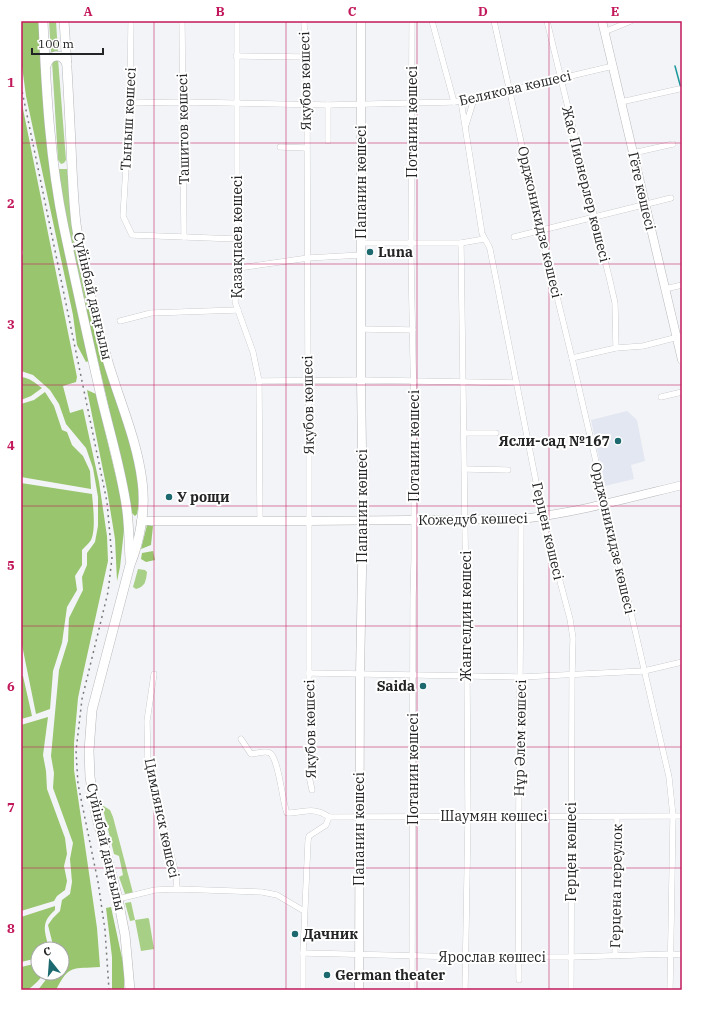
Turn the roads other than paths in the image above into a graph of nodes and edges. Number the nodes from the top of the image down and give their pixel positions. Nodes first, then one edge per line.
1 (43, 21) edge
2 (64, 21) edge
3 (132, 21) edge
4 (182, 21) edge
5 (236, 21) edge
6 (304, 21) edge
7 (361, 21) edge
8 (412, 21) edge
9 (432, 21) edge
10 (494, 21) edge
11 (547, 21) edge
12 (602, 21) edge
13 (631, 21) edge
14 (604, 32) junction
15 (236, 56) junction
16 (305, 57) junction
17 (67, 64) junction
18 (46, 66) junction
19 (612, 66) junction
20 (560, 78) junction
21 (679, 90) dead end
22 (510, 91) junction
23 (474, 99) junction
24 (461, 101) junction
25 (183, 102) junction
26 (454, 102) junction
27 (621, 102) junction
28 (130, 103) junction
29 (237, 103) junction
30 (361, 104) junction
31 (411, 104) junction
32 (307, 105) junction
33 (328, 105) junction
34 (466, 127) junction
35 (328, 141) dead end
36 (673, 144) dead end
37 (280, 147) dead end
38 (306, 148) junction
39 (633, 153) junction
40 (72, 158) junction
41 (54, 159) junction
42 (671, 198) dead end
43 (645, 204) junction
44 (594, 217) junction
45 (541, 231) junction
46 (184, 237) junction
47 (514, 237) dead end
48 (237, 239) junction
49 (484, 239) junction
50 (411, 242) junction
51 (361, 243) junction
52 (461, 243) junction
53 (361, 256) junction
54 (308, 258) junction
55 (239, 268) junction
56 (682, 285) edge
57 (665, 289) junction
58 (238, 310) junction
59 (120, 321) dead end
60 (361, 329) junction
61 (413, 330) junction
62 (679, 337) edge
63 (616, 348) junction
64 (572, 358) junction
65 (682, 360) edge
66 (308, 380) junction
67 (361, 380) junction
68 (259, 381) junction
69 (414, 382) junction
70 (462, 382) junction
71 (517, 383) junction
72 (682, 392) edge
73 (661, 397) dead end
74 (464, 433) junction
75 (496, 433) dead end
76 (464, 469) junction
77 (508, 470) dead end
78 (682, 485) edge
79 (605, 504) junction
80 (543, 517) junction
81 (521, 519) junction
82 (141, 520) junction
83 (363, 520) junction
84 (414, 520) junction
85 (466, 520) junction
86 (260, 521) junction
87 (308, 521) junction
88 (130, 564) junction
89 (682, 662) edge
90 (644, 671) junction
91 (309, 673) junction
92 (154, 674) dead end
93 (360, 674) junction
94 (414, 675) junction
95 (467, 675) junction
96 (572, 675) junction
97 (521, 677) junction
98 (241, 739) dead end
99 (312, 790) dead end
100 (412, 816) junction
101 (468, 816) junction
102 (518, 816) junction
103 (571, 816) junction
104 (617, 816) junction
105 (673, 816) junction
106 (682, 816) edge
107 (329, 817) junction
108 (359, 817) junction
109 (177, 890) junction
110 (118, 899) junction
111 (304, 911) junction
112 (303, 953) junction
113 (671, 954) junction
114 (359, 955) junction
115 (615, 955) junction
116 (682, 955) edge
117 (412, 956) junction
118 (466, 957) junction
119 (519, 957) junction
120 (571, 957) junction
121 (519, 980) dead end
122 (130, 990) edge
123 (303, 990) edge
124 (359, 990) edge
125 (412, 990) edge
126 (465, 990) edge
127 (571, 990) edge
128 (670, 990) edge

1 - 18 main road, Сүйінбай даңғылы
2 - 17 main road, Сүйінбай даңғылы
3 - 28 street, Тыныш көшесі
4 - 25 street, Ташитов көшесі
5 - 15 street, Қазақпаев көшесі
6 - 16 street, Якубов көшесі
7 - 30 main road, Папанин көшесі
8 - 31 street, Потанин көшесі
9 - 26 street
10 - 22 street, Орджоникидзе көшесі
11 - 20 street, Жас Пионерлер көшесі
12 - 14 main road, Гёте көшесі
13 - 14 street
14 - 19 main road, Гёте көшесі
15 - 16 street
15 - 29 street, Қазақпаев көшесі
16 - 32 street, Якубов көшесі
17 - 18 main road
17 - 40 main road, Сүйінбай даңғылы
18 - 41 main road, Сүйінбай даңғылы
19 - 20 street, Белякова көшесі
19 - 27 main road, Гёте көшесі
20 - 22 street, Белякова көшесі
20 - 44 street, Жас Пионерлер көшесі
21 - 27 street
22 - 23 street, Белякова көшесі
22 - 45 street, Орджоникидзе көшесі
23 - 24 street, Белякова көшесі
23 - 34 street
24 - 26 street, Белякова көшесі
24 - 34 street, Герцен көшесі
25 - 28 street, Белякова көшесі
25 - 29 street, Белякова көшесі
25 - 46 street, Ташитов көшесі
26 - 31 street, Белякова көшесі
27 - 39 main road, Гёте көшесі
28 - 46 street, Тыныш көшесі
29 - 32 street, Белякова көшесі
29 - 48 street, Қазақпаев көшесі
30 - 31 street, Белякова көшесі
30 - 33 street, Белякова көшесі
30 - 51 main road, Папанин көшесі
31 - 50 street, Потанин көшесі
32 - 33 street, Белякова көшесі
32 - 38 street, Якубов көшесі
33 - 35 street
34 - 49 street, Герцен көшесі
36 - 39 street
37 - 38 street
38 - 54 street, Якубов көшесі
39 - 43 main road, Гёте көшесі
40 - 41 main road
40 - 82 main road, Сүйінбай даңғылы
41 - 88 main road, Сүйінбай даңғылы
42 - 43 street
43 - 44 street
43 - 57 main road, Гёте көшесі
44 - 45 street
44 - 63 street, Жас Пионерлер көшесі
45 - 47 street
45 - 64 street, Орджоникидзе көшесі
46 - 48 street
48 - 55 street, Қазақпаев көшесі
49 - 52 street
49 - 71 street, Герцен көшесі
50 - 51 street
50 - 52 street
50 - 61 street, Потанин көшесі
51 - 53 main road, Папанин көшесі
52 - 70 street, Жангелдин көшесі
53 - 54 street
53 - 60 main road, Папанин көшесі
54 - 55 street
54 - 66 street, Якубов көшесі
55 - 58 street, Қазақпаев көшесі
56 - 57 street
57 - 62 main road, Гёте көшесі
58 - 59 street
58 - 68 street, Қазақпаев көшесі
60 - 61 street
60 - 67 main road, Папанин көшесі
61 - 69 street, Потанин көшесі
62 - 63 street
62 - 65 main road, Гёте көшесі
63 - 64 street
64 - 79 street, Орджоникидзе көшесі
66 - 67 street
66 - 68 street
66 - 87 street, Якубов көшесі
67 - 69 street
67 - 83 main road, Папанин көшесі
68 - 86 street, Қазақпаев көшесі
69 - 70 street
69 - 84 street, Потанин көшесі
70 - 71 street
70 - 74 street, Жангелдин көшесі
71 - 80 street, Герцен көшесі
72 - 73 street
74 - 75 street
74 - 76 street, Жангелдин көшесі
76 - 77 street
76 - 85 street, Жангелдин көшесі
78 - 79 main road, Кожедуб көшесі
79 - 80 main road, Кожедуб көшесі
79 - 90 street, Орджоникидзе көшесі
80 - 81 main road, Кожедуб көшесі
80 - 96 street, Герцен көшесі
81 - 85 main road, Кожедуб көшесі
81 - 97 street, Нұр Әлем көшесі
82 - 86 main road, Кожедуб көшесі
82 - 88 main road, Сүйінбай даңғылы
83 - 84 main road, Кожедуб көшесі
83 - 87 main road, Кожедуб көшесі
83 - 93 main road, Папанин көшесі
84 - 85 main road, Кожедуб көшесі
84 - 94 street, Потанин көшесі
85 - 95 street, Жангелдин көшесі
86 - 87 main road, Кожедуб көшесі
87 - 91 street, Якубов көшесі
88 - 110 main road, Сүйінбай даңғылы
89 - 90 street
90 - 96 street
90 - 105 street, Орджоникидзе көшесі
91 - 93 street
91 - 99 street, Якубов көшесі
92 - 109 street, Цимлянск көшесі
93 - 94 street
93 - 108 main road, Папанин көшесі
94 - 95 street
94 - 100 street, Потанин көшесі
95 - 97 street
95 - 101 street, Жангелдин көшесі
96 - 97 street
96 - 103 street, Герцен көшесі
97 - 102 street, Нұр Әлем көшесі
98 - 107 street
100 - 101 street, Шаумян көшесі
100 - 108 street, Шаумян көшесі
100 - 117 street, Потанин көшесі
101 - 102 street, Шаумян көшесі
101 - 118 street, Жангелдин көшесі
102 - 103 street, Шаумян көшесі
102 - 119 street, Нұр Әлем көшесі
103 - 104 street, Шаумян көшесі
103 - 120 street, Герцен көшесі
104 - 105 street, Шаумян көшесі
104 - 115 street, Герцена переулок
105 - 106 street, Шаумян көшесі
105 - 113 street, Орджоникидзе көшесі
107 - 108 street, Шаумян көшесі
107 - 111 street
108 - 114 main road, Папанин көшесі
109 - 110 street
109 - 111 street
110 - 122 main road, Сүйінбай даңғылы
111 - 112 street
112 - 114 street, Ярослав көшесі
112 - 123 street
113 - 115 street, Ярослав көшесі
113 - 116 street, Ярослав көшесі
113 - 128 street, Орджоникидзе көшесі
114 - 117 street, Ярослав көшесі
114 - 124 main road, Папанин көшесі
115 - 120 street, Ярослав көшесі
117 - 118 street, Ярослав көшесі
117 - 125 street, Потанин көшесі
118 - 119 street, Ярослав көшесі
118 - 126 street, Жангелдин көшесі
119 - 120 street, Ярослав көшесі
119 - 121 street, Нұр Әлем көшесі
120 - 127 street, Герцен көшесі

